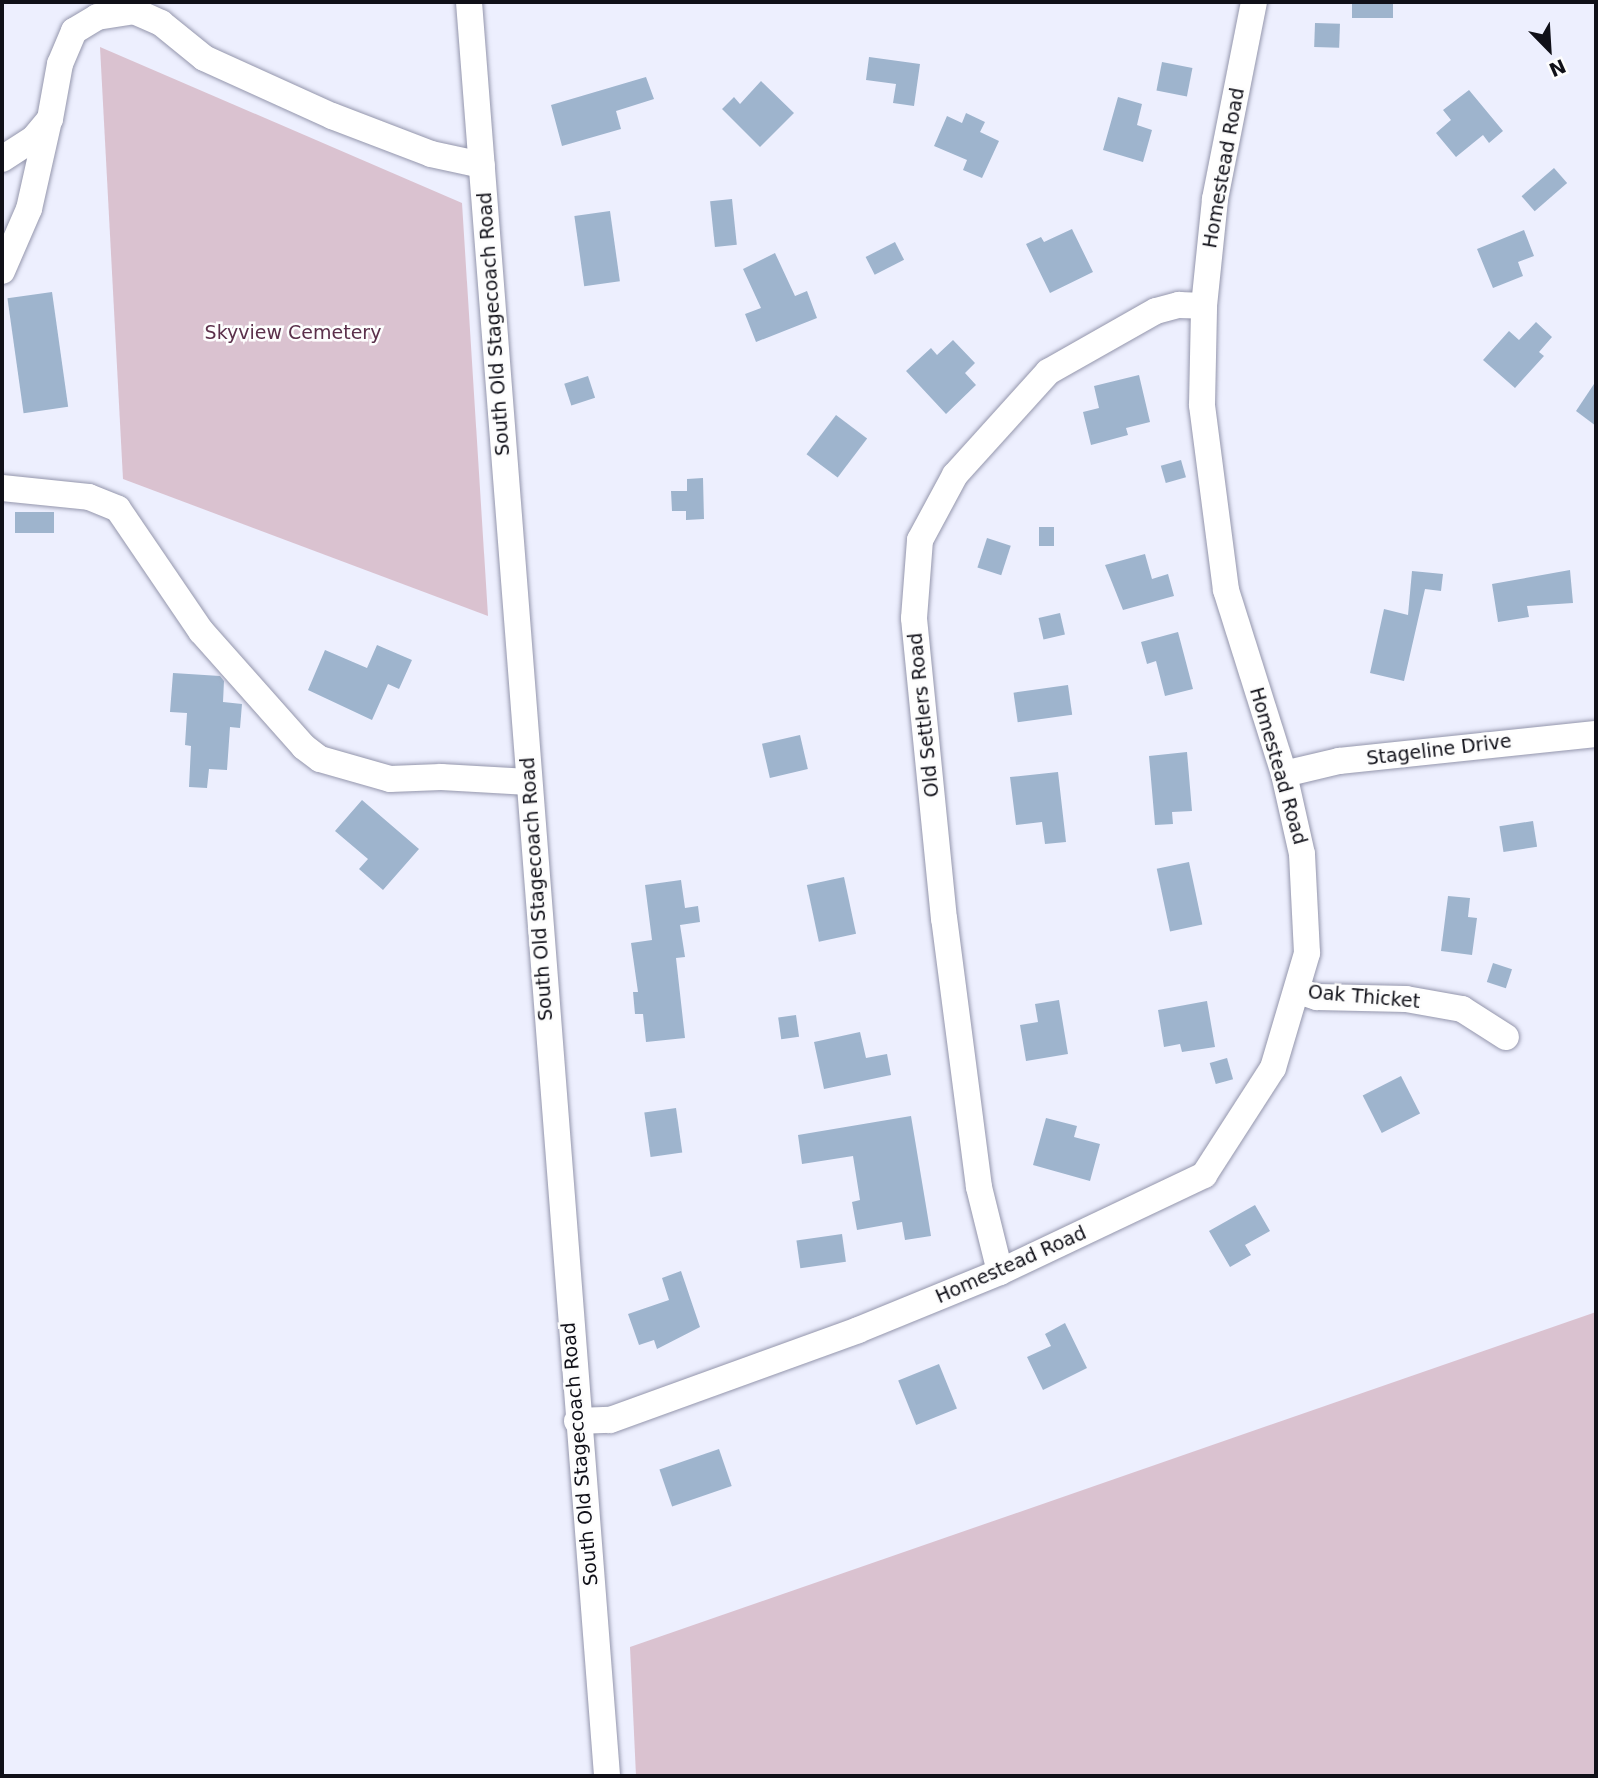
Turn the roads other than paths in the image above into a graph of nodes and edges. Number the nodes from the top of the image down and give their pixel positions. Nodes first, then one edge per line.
1 (469, 2) edge
2 (1254, 2) edge
3 (134, 6) edge
4 (50, 119) junction
5 (2, 159) edge
6 (482, 165) junction
7 (2, 271) edge
8 (1204, 306) junction
9 (2, 488) edge
10 (1596, 734) edge
11 (1284, 774) junction
12 (529, 782) junction
13 (1298, 991) junction
14 (1506, 1037) dead end
15 (1000, 1272) junction
16 (577, 1421) junction
17 (607, 1776) edge

1 - 6 street, South Old Stagecoach Road
2 - 8 street, Homestead Road
3 - 4 street
3 - 6 street
4 - 5 street
4 - 7 street
6 - 12 street, South Old Stagecoach Road
8 - 11 street, Homestead Road
8 - 15 street, Old Settlers Road
9 - 12 street
10 - 11 street, Stageline Drive
11 - 13 street, Homestead Road
12 - 16 street, South Old Stagecoach Road
13 - 14 street, Oak Thicket
13 - 15 street, Homestead Road
15 - 16 street, Homestead Road
16 - 17 street, South Old Stagecoach Road

